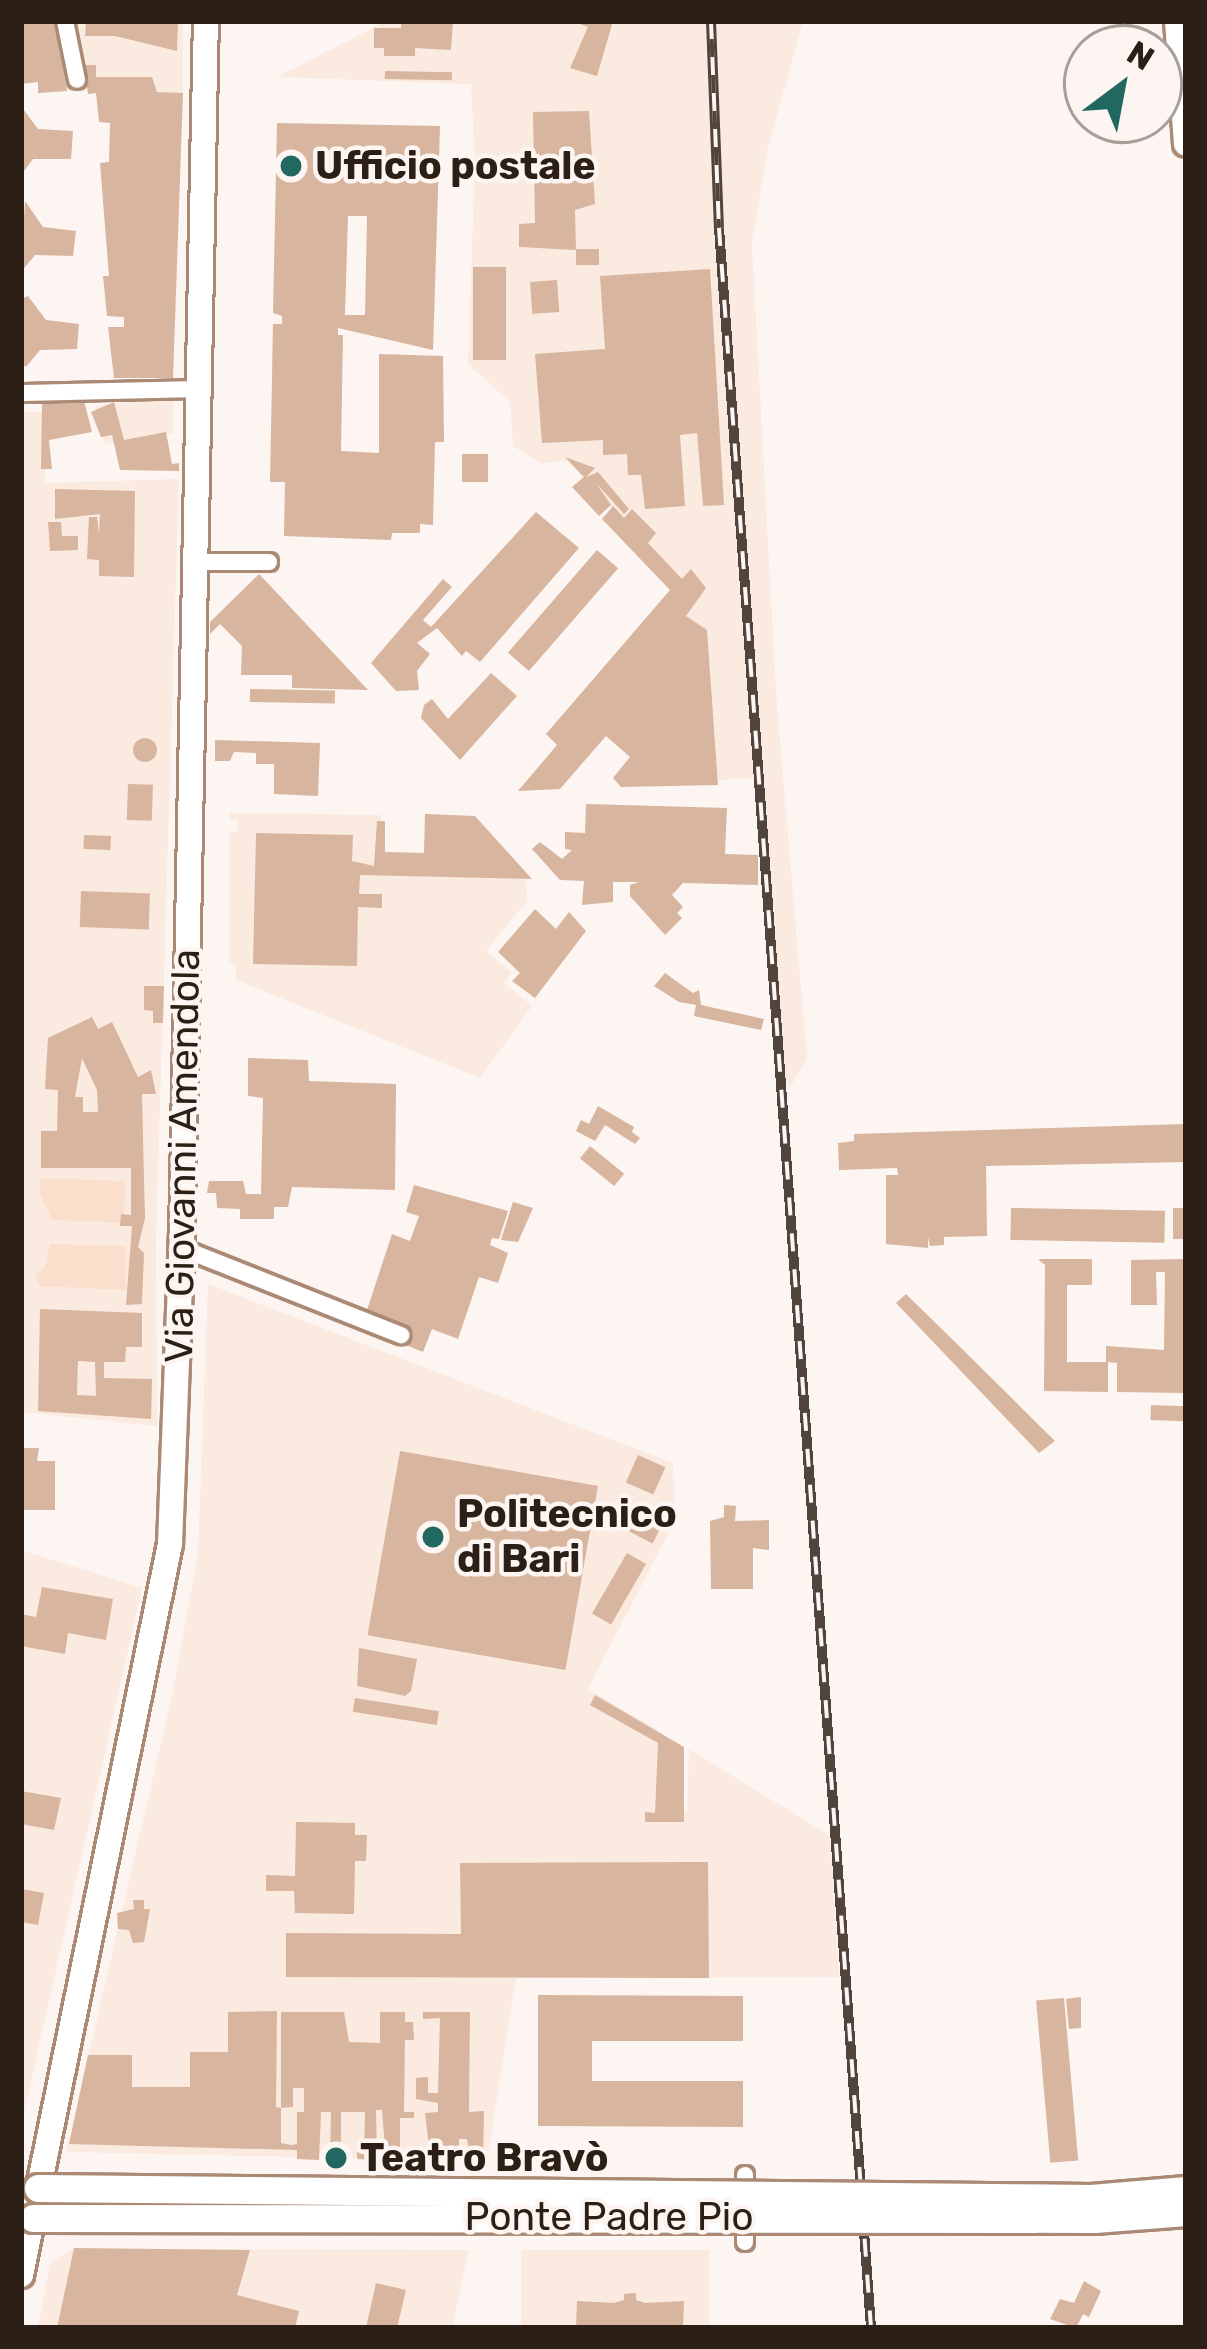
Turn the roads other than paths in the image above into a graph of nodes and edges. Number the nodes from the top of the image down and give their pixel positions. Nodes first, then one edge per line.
1 (65, 21) edge
2 (206, 21) edge
3 (1177, 21) edge
4 (77, 80) dead end
5 (1186, 144) edge
6 (201, 389) junction
7 (21, 392) edge
8 (195, 562) junction
9 (266, 562) dead end
10 (181, 1248) junction
11 (400, 1335) dead end
12 (745, 2175) dead end
13 (38, 2188) junction
14 (1186, 2190) edge
15 (1186, 2212) edge
16 (32, 2218) junction
17 (745, 2242) dead end
18 (21, 2276) edge

1 - 4 street
2 - 6 main road, Via Giovanni Amendola
3 - 5 main road
6 - 7 street
6 - 8 main road, Via Giovanni Amendola
8 - 9 street
8 - 10 main road, Via Giovanni Amendola
10 - 11 street
10 - 13 main road, Via Giovanni Amendola
12 - 17 street
13 - 14 main road, Ponte Padre Pio, bridge
13 - 16 main road, Via Giovanni Amendola
15 - 16 main road, Ponte Padre Pio, bridge
16 - 18 main road, Via Giovanni Amendola

